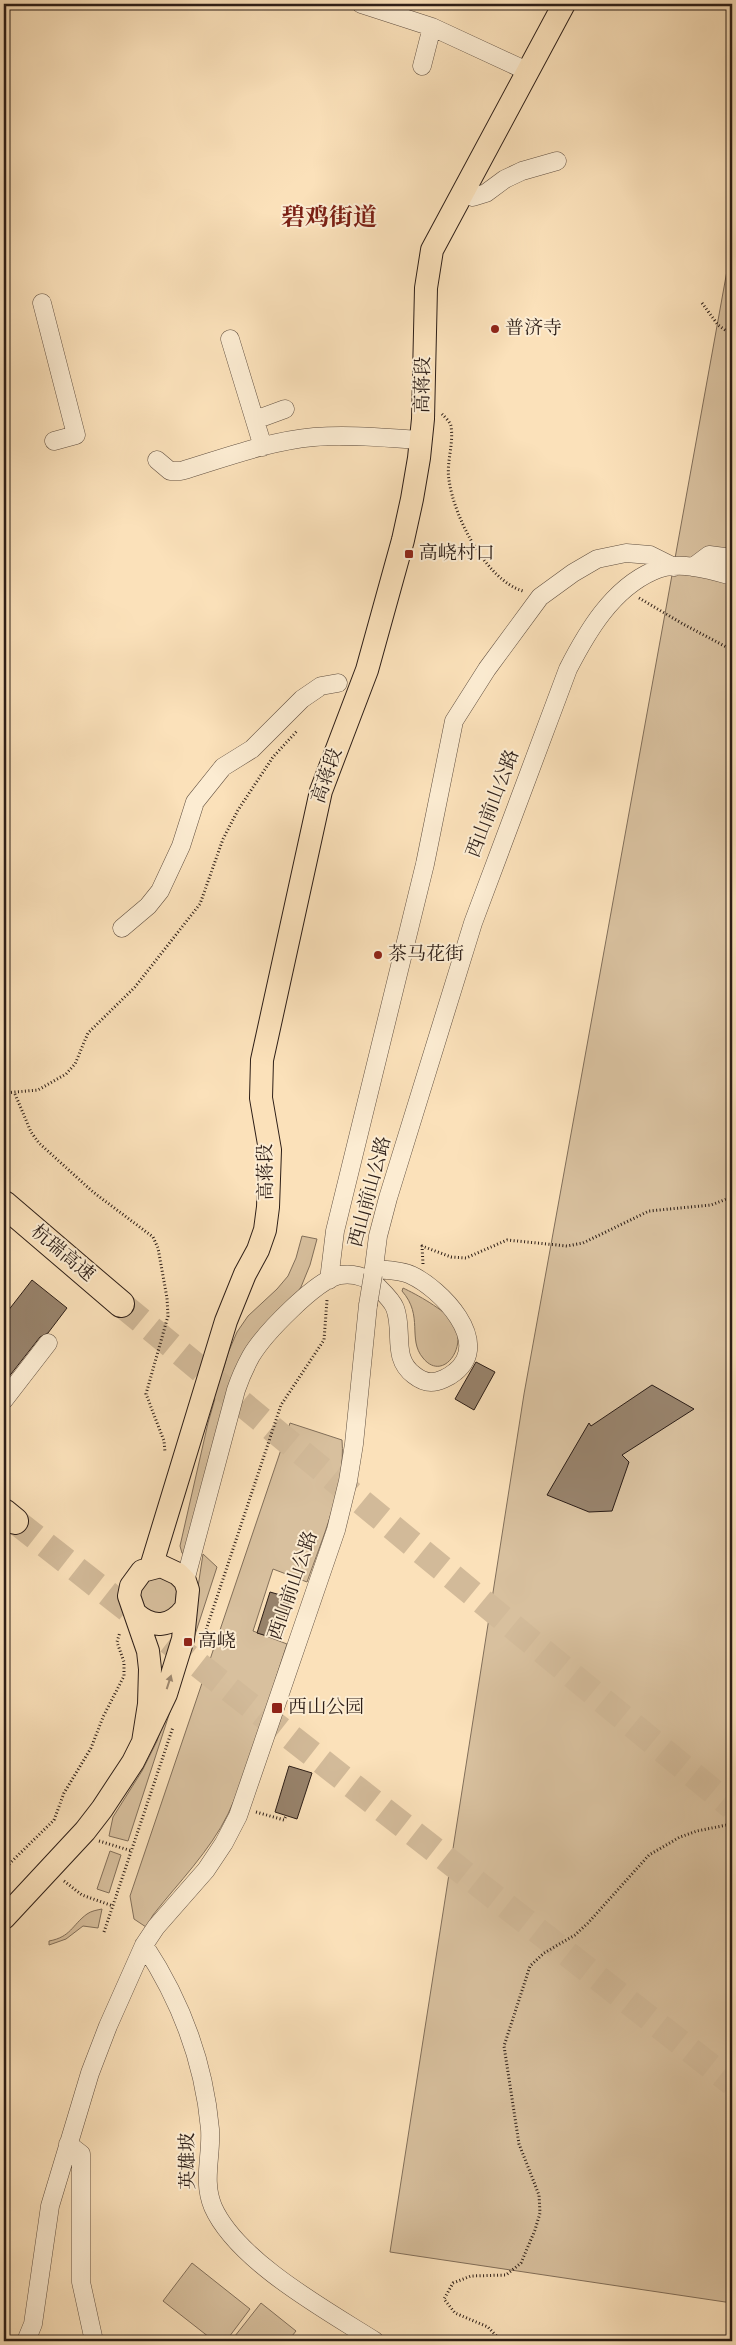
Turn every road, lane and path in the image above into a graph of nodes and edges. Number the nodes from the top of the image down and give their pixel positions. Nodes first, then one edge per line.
1 (361, 4) edge
2 (564, 4) edge
3 (432, 26) junction
4 (422, 66) dead end
5 (527, 71) junction
6 (557, 161) dead end
7 (462, 194) junction
8 (42, 302) dead end
9 (702, 303) dead end
10 (732, 335) edge
11 (230, 339) dead end
12 (424, 391) junction
13 (284, 409) dead end
14 (255, 420) junction
15 (421, 440) junction
16 (54, 441) dead end
17 (263, 447) junction
18 (157, 460) dead end
19 (732, 558) edge
20 (674, 567) junction
21 (694, 567) junction
22 (732, 576) edge
23 (551, 589) junction
24 (625, 590) junction
25 (732, 650) edge
26 (338, 683) dead end
27 (299, 728) dead end
28 (122, 928) dead end
29 (4, 1093) edge
30 (14, 1094) junction
31 (346, 1186) junction
32 (732, 1197) edge
33 (388, 1198) junction
34 (4, 1204) edge
35 (373, 1272) junction
36 (329, 1280) junction
37 (424, 1282) junction
38 (121, 1304) tunnel mouth
39 (48, 1343) dead end
40 (4, 1400) edge
41 (182, 1462) junction
42 (151, 1567) junction
43 (184, 1581) junction
44 (185, 1609) junction
45 (129, 1619) junction
46 (203, 1637) dead end
47 (175, 1721) dead end
48 (143, 1742) junction
49 (241, 1807) junction
50 (286, 1816) dead end
51 (732, 1824) edge
52 (96, 1840) dead end
53 (132, 1851) junction
54 (4, 1869) edge
55 (82, 1895) dead end
56 (113, 1906) junction
57 (4, 1918) edge
58 (104, 1932) dead end
59 (144, 1945) junction
60 (68, 2144) junction
61 (26, 2341) edge
62 (94, 2341) edge
63 (375, 2341) edge
64 (501, 2341) edge

1 - 3 street
2 - 5 main road, 高蒋段
3 - 4 street
3 - 5 street
5 - 7 main road, 高蒋段
6 - 7 street
7 - 12 main road, 高蒋段
8 - 16 street
9 - 10 path
11 - 14 street
12 - 15 main road, 高蒋段
12 - 23 path
13 - 14 street
14 - 17 street
15 - 17 street
15 - 41 main road, 高蒋段
17 - 18 street
19 - 21 street
20 - 21 street, 西山前山公路
20 - 23 street
20 - 24 street, 西山前山公路
21 - 22 street, 西山前山公路
23 - 31 street
24 - 25 path
24 - 33 street, 西山前山公路
26 - 28 street
27 - 30 path
29 - 30 path
30 - 41 path
31 - 33 path
31 - 36 street
32 - 37 path
33 - 35 street, 西山前山公路
34 - 38 highway, 杭瑞高速
35 - 37 street
35 - 49 street, 西山前山公路, bridge
36 - 37 street
36 - 43 street
36 - 46 path
39 - 40 street
41 - 42 main road, 高蒋段
42 - 43 main road
42 - 45 main road
43 - 44 main road
44 - 45 main road
48 -> 44 main road
45 - 48 main road
45 - 54 path
47 - 53 path
48 - 57 main road
49 - 50 path
49 - 59 street, 西山前山公路
51 - 64 path
52 - 53 path
53 - 56 path
55 - 56 path
56 - 58 path
59 - 60 street, 西山前山公路
59 - 63 street, 英雄坡
60 - 61 street, 西山前山公路
60 - 62 street

